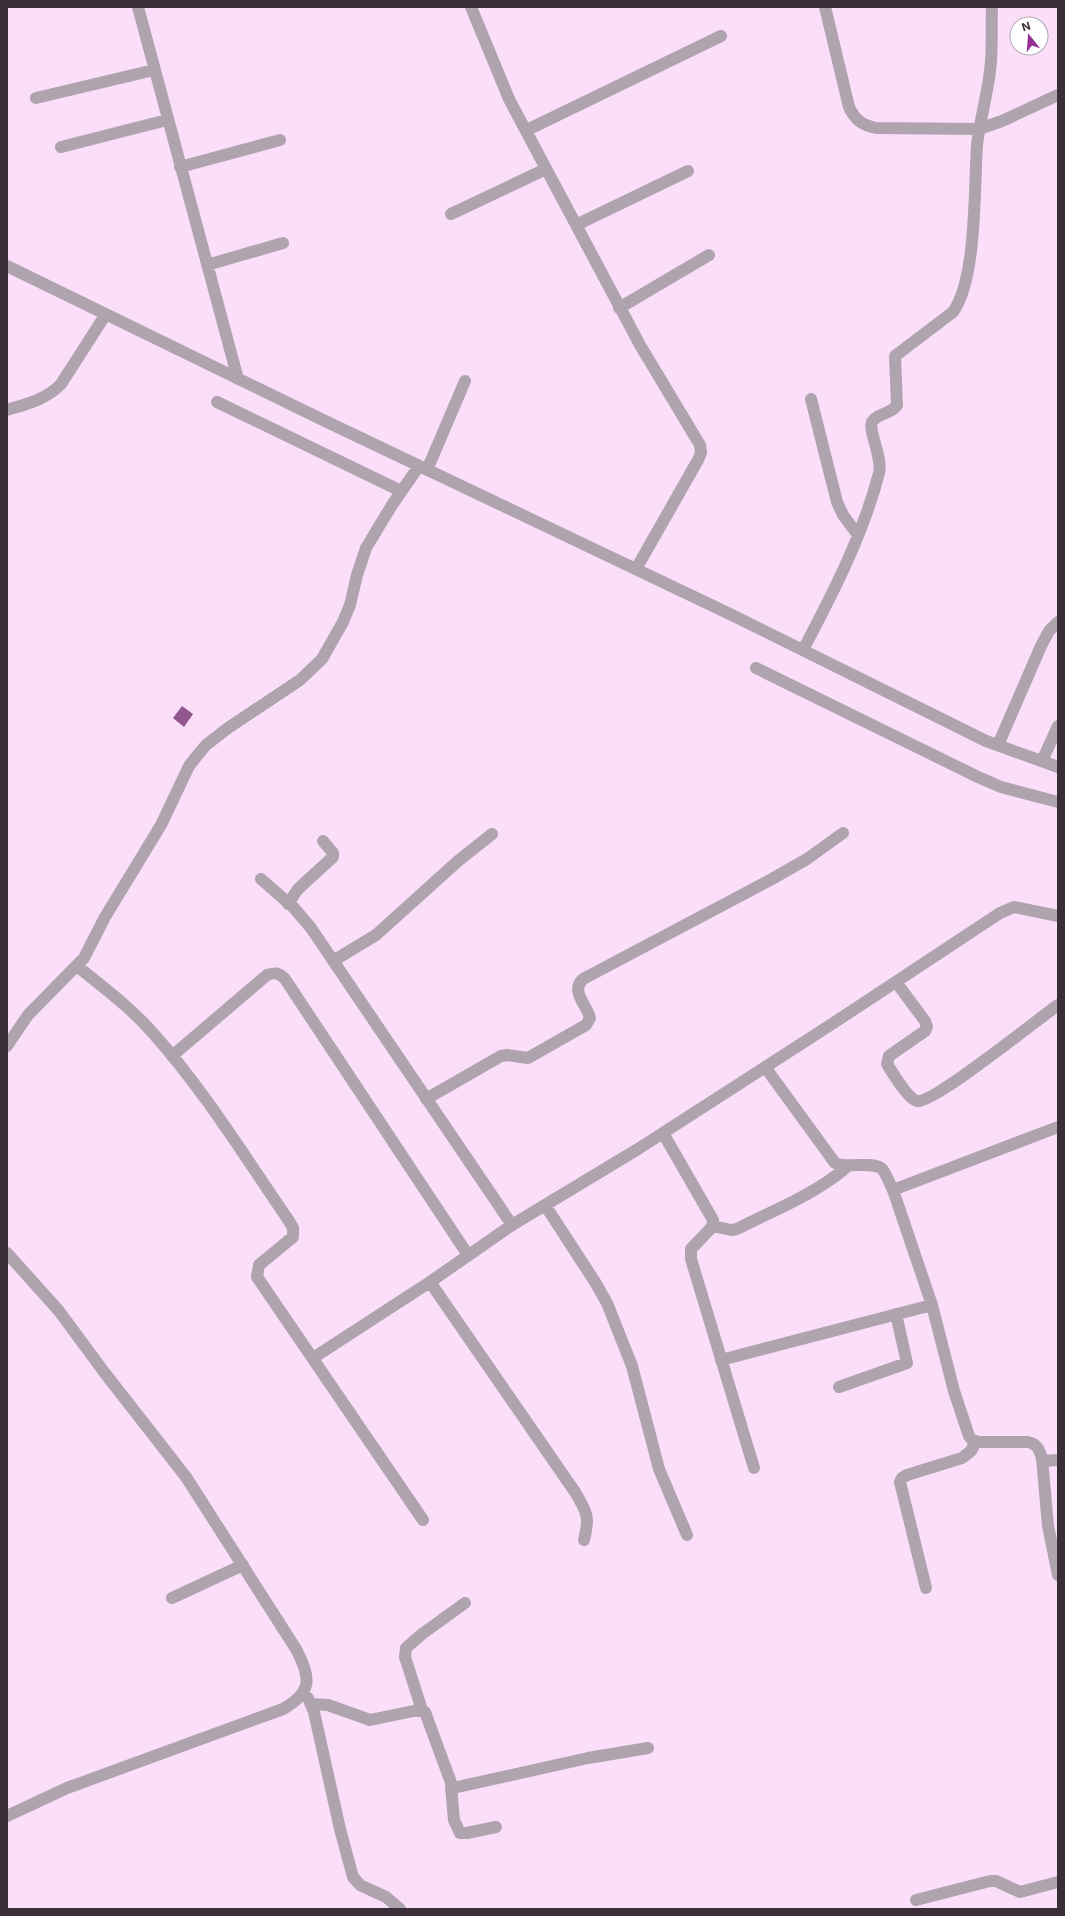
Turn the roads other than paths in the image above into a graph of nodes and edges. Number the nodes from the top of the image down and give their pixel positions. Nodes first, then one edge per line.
1 (138, 7) edge
2 (471, 7) edge
3 (825, 7) edge
4 (992, 7) edge
5 (721, 36) dead end
6 (154, 70) junction
7 (1058, 94) edge
8 (36, 98) dead end
9 (167, 120) junction
10 (979, 129) junction
11 (527, 130) junction
12 (280, 140) dead end
13 (61, 147) dead end
14 (180, 167) junction
15 (546, 169) junction
16 (688, 171) dead end
17 (451, 214) dead end
18 (576, 225) junction
19 (283, 243) dead end
20 (709, 255) dead end
21 (207, 265) junction
22 (7, 266) edge
23 (619, 308) junction
24 (106, 314) junction
25 (238, 379) junction
26 (465, 381) dead end
27 (811, 399) dead end
28 (217, 402) dead end
29 (9, 408) edge
30 (423, 468) junction
31 (402, 492) junction
32 (858, 535) junction
33 (636, 569) junction
34 (1058, 622) edge
35 (803, 650) junction
36 (756, 668) dead end
37 (1058, 726) edge
38 (998, 745) junction
39 (1042, 761) junction
40 (1058, 766) edge
41 (1058, 802) edge
42 (843, 833) dead end
43 (492, 834) dead end
44 (323, 841) dead end
45 (261, 879) dead end
46 (288, 904) junction
47 (1058, 916) edge
48 (333, 961) junction
49 (77, 966) junction
50 (896, 982) junction
51 (1058, 1005) edge
52 (7, 1046) edge
53 (172, 1056) junction
54 (765, 1067) junction
55 (426, 1099) junction
56 (1058, 1126) edge
57 (663, 1133) junction
58 (848, 1166) junction
59 (893, 1190) junction
60 (545, 1205) junction
61 (512, 1225) junction
62 (713, 1226) junction
63 (7, 1253) edge
64 (468, 1255) junction
65 (430, 1282) junction
66 (932, 1305) junction
67 (896, 1314) junction
68 (313, 1358) junction
69 (721, 1360) junction
70 (839, 1387) dead end
71 (976, 1441) junction
72 (1058, 1460) edge
73 (1042, 1461) junction
74 (754, 1468) dead end
75 (422, 1520) dead end
76 (687, 1535) dead end
77 (584, 1540) dead end
78 (243, 1566) junction
79 (1058, 1575) edge
80 (926, 1588) dead end
81 (172, 1598) dead end
82 (465, 1603) dead end
83 (303, 1692) junction
84 (312, 1704) junction
85 (422, 1710) junction
86 (648, 1748) dead end
87 (451, 1786) junction
88 (7, 1816) edge
89 (496, 1827) dead end
90 (1058, 1884) edge
91 (916, 1900) dead end
92 (400, 1909) edge

1 - 6 street
2 - 11 street
3 - 10 street
4 - 10 street
5 - 11 street
6 - 8 street
6 - 9 street
7 - 10 street
9 - 13 street
9 - 14 street
10 - 32 street
11 - 15 street
12 - 14 street
14 - 21 street
15 - 17 street
15 - 18 street
16 - 18 street
18 - 23 street
19 - 21 street
20 - 23 street
21 - 25 street
22 - 24 street
23 - 33 street
24 - 25 street
24 - 29 street
25 - 30 street
26 - 30 street
27 - 32 street
28 - 31 street
30 - 31 street
30 - 33 street
31 - 49 street
32 - 35 street
33 - 35 street
34 - 38 street
35 - 38 street
36 - 41 street
37 - 39 street
38 - 39 street
39 - 40 street
42 - 55 street
43 - 48 street
44 - 46 street
45 - 46 street
46 - 48 street
47 - 50 street
48 - 55 street
49 - 52 street
49 - 53 street
50 - 51 street
50 - 54 street
53 - 64 street
53 - 68 street
54 - 57 street
54 - 58 street
55 - 61 street
56 - 59 street
57 - 60 street
57 - 62 street
58 - 59 street
58 - 62 street
59 - 66 street
60 - 61 street
60 - 76 street
61 - 64 street
62 - 69 street
63 - 78 street
64 - 65 street
65 - 68 street
65 - 77 street
66 - 67 street
66 - 71 street
67 - 69 street
67 - 70 street
68 - 75 street
69 - 74 street
71 - 73 street
71 - 80 street
72 - 73 street
73 - 79 street
78 - 81 street
78 - 83 street
82 - 85 street
83 - 84 street
83 - 88 street
84 - 85 street
84 - 92 street
85 - 87 street
86 - 87 street
87 - 89 street
90 - 91 street

